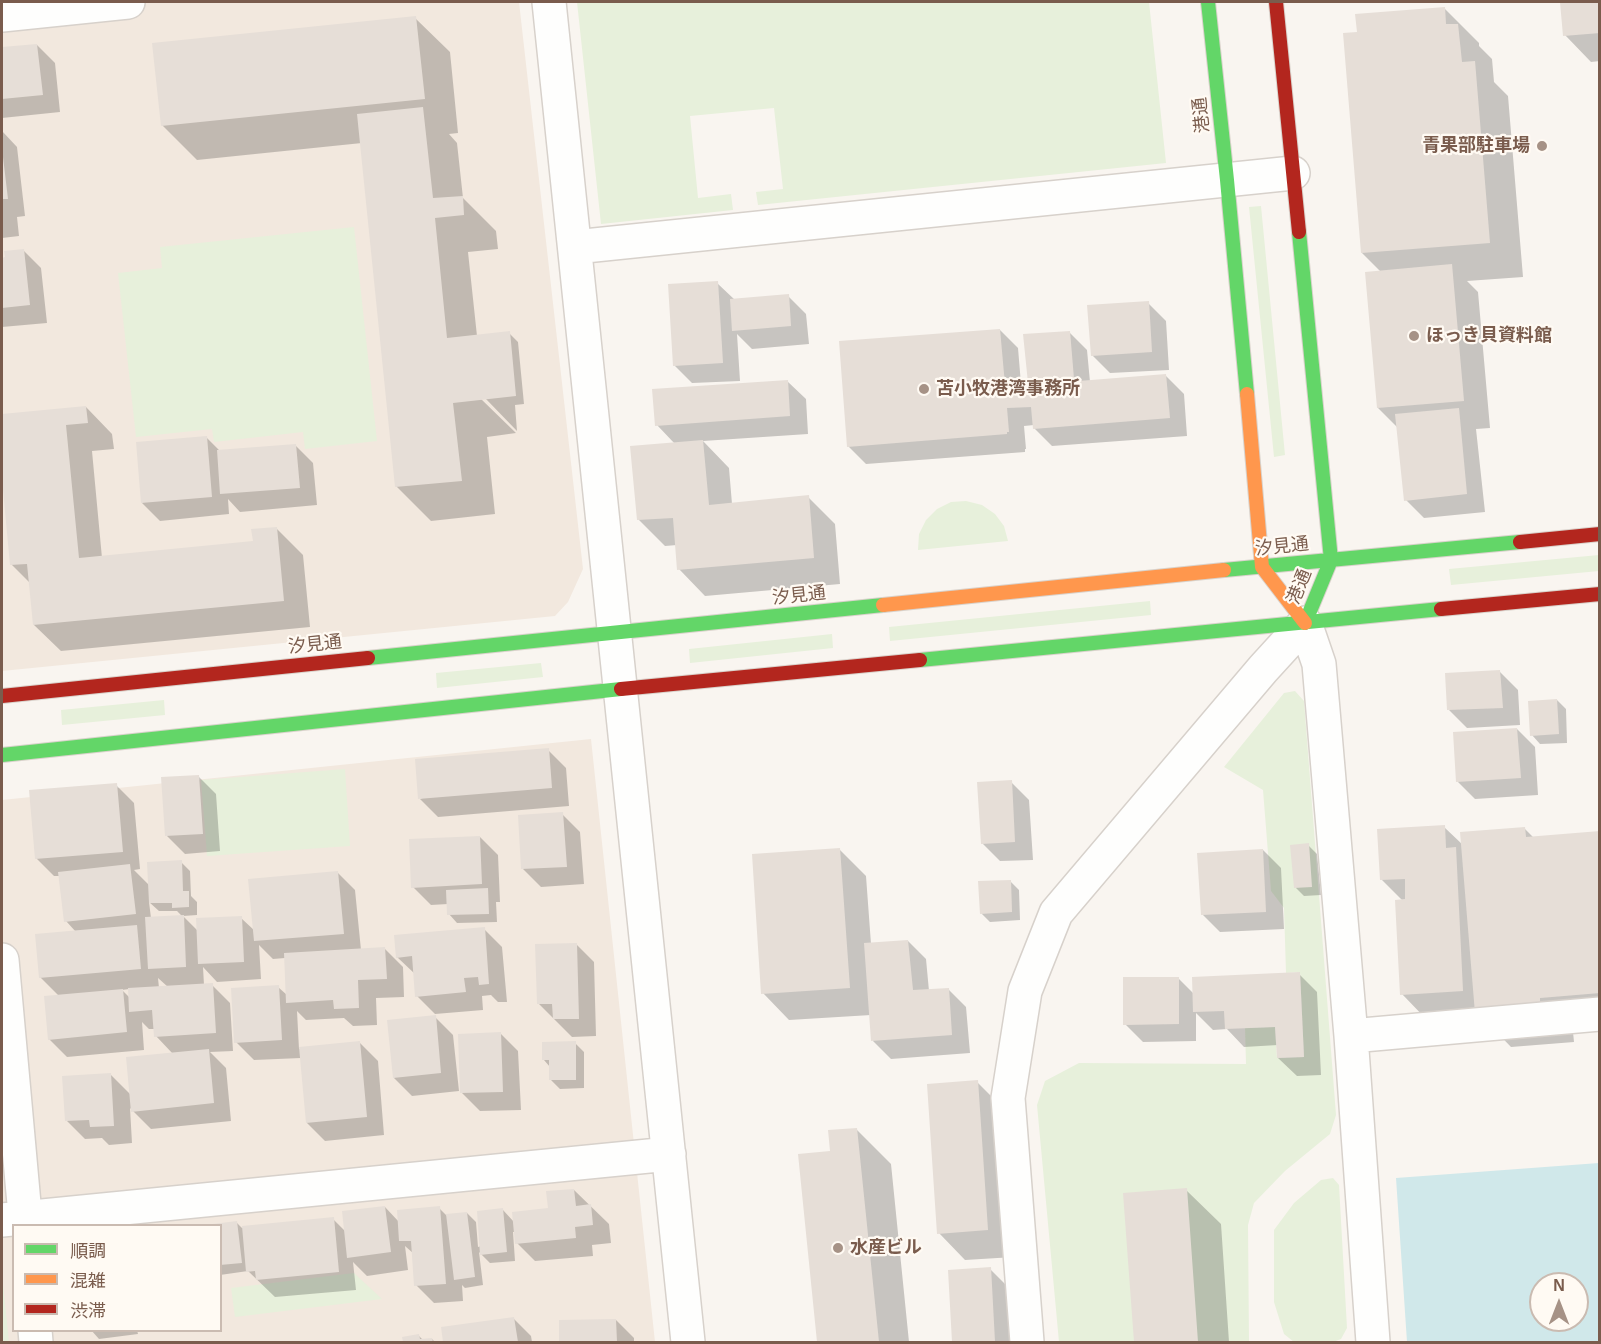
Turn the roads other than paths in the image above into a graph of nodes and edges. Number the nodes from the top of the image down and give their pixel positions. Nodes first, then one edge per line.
1 (128, 2) edge
2 (549, 2) edge
3 (1208, 2) edge
4 (1276, 2) edge
5 (2, 15) edge
6 (1293, 173) junction
7 (1227, 180) junction
8 (575, 248) junction
9 (1599, 534) edge
10 (1331, 560) junction
11 (1262, 567) junction
12 (1599, 594) edge
13 (1305, 623) junction
14 (615, 633) junction
15 (621, 689) junction
16 (2, 696) edge
17 (2, 754) edge
18 (2, 960) edge
19 (1599, 1014) edge
20 (1351, 1036) junction
21 (669, 1154) junction
22 (17, 1221) edge
23 (688, 1342) edge
24 (1027, 1342) edge
25 (1373, 1342) edge

1 - 5 street
2 - 8 street
3 - 7 street, 港通
4 - 6 street, 港通
6 - 7 street
6 - 10 street, 港通
7 - 8 street
7 - 11 street, 港通
8 - 14 street
9 - 10 street, 汐見通
10 - 11 street, 汐見通
10 - 13 street, 港通
11 - 13 street, 港通
11 - 14 street, 汐見通
12 - 13 street
13 - 15 street
13 - 20 street
13 - 24 street
14 - 15 street
14 - 16 street, 汐見通
15 - 17 street
15 - 21 street
18 - 22 street
19 - 20 street
20 - 25 street
21 - 22 street
21 - 23 street

